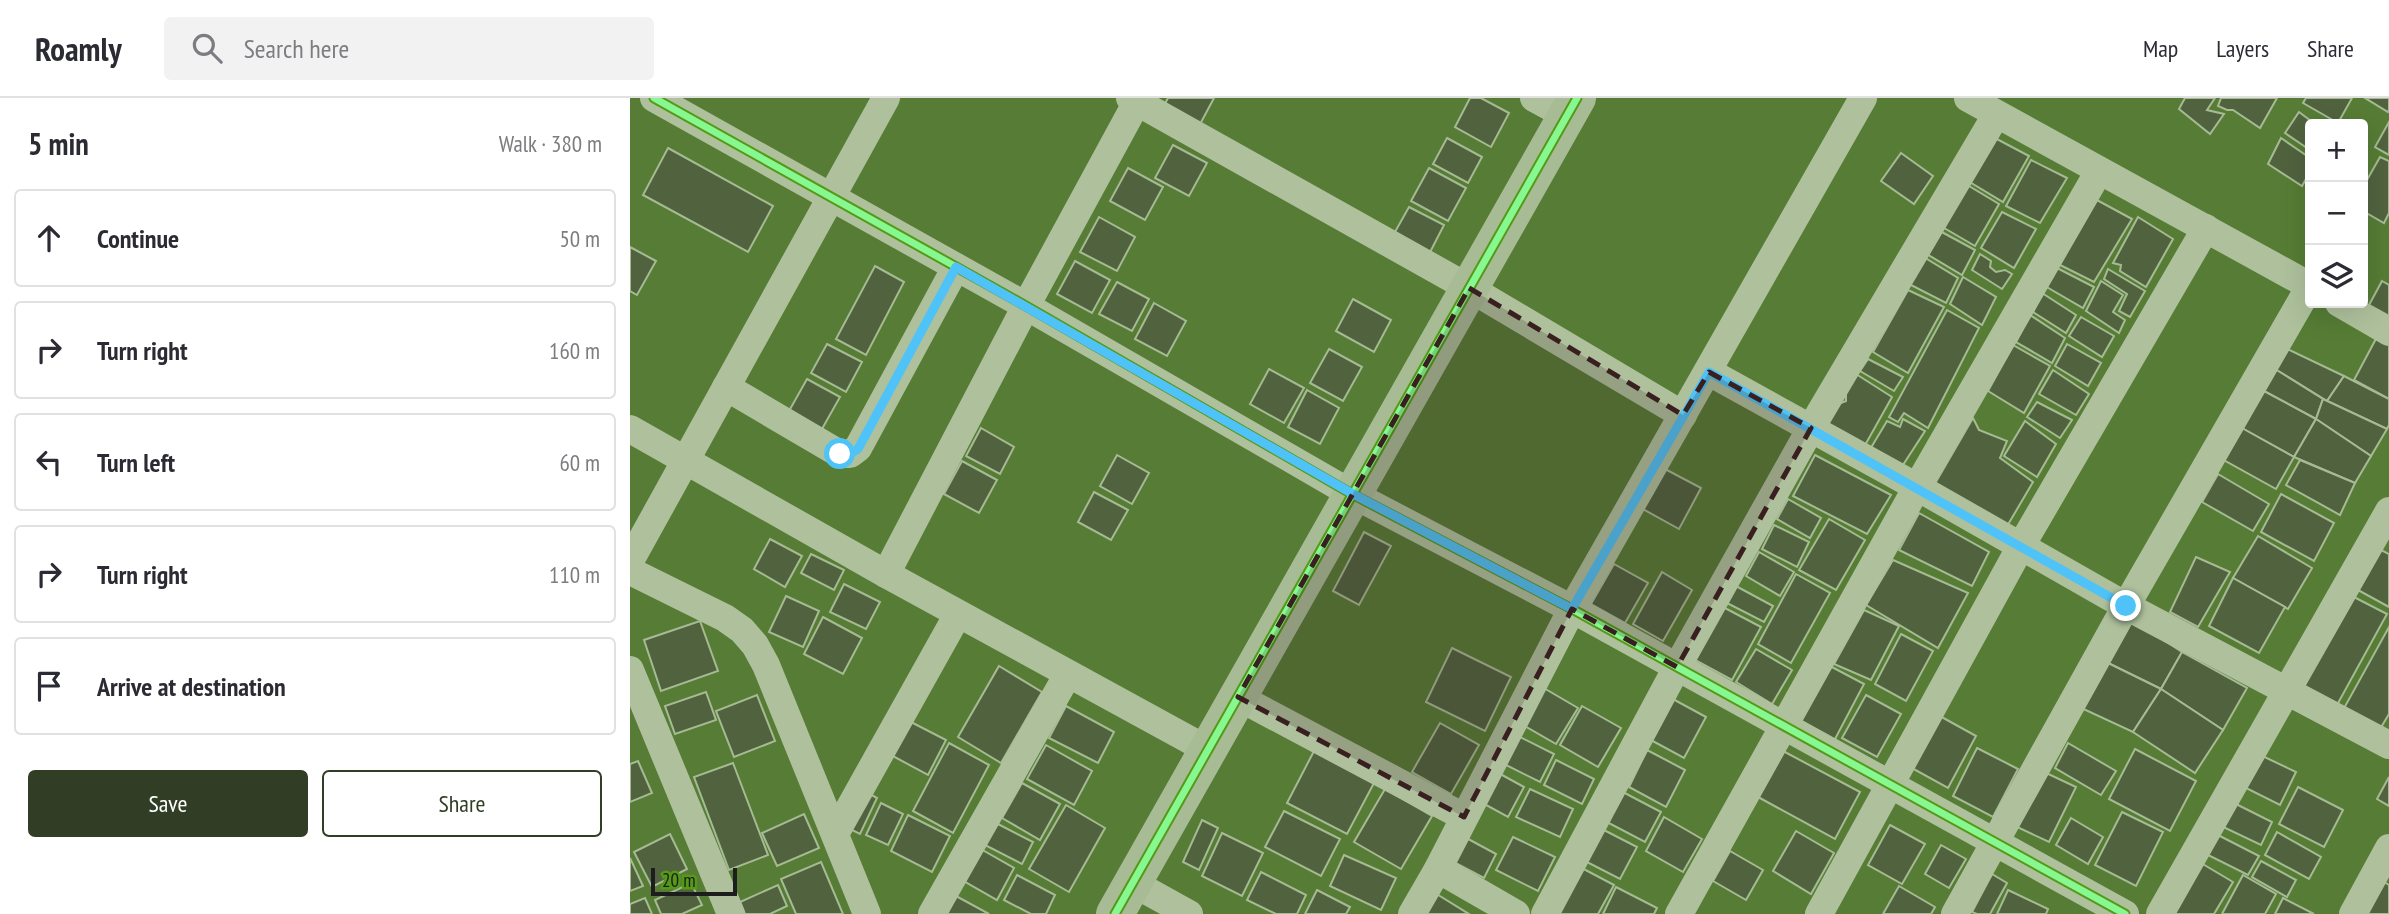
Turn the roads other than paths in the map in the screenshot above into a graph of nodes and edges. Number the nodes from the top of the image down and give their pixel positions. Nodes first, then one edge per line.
1 (654, 98) edge
2 (886, 98) edge
3 (1863, 98) edge
4 (1968, 98) edge
5 (1135, 99) edge
6 (1559, 104) edge
7 (1996, 115) junction
8 (2099, 171) junction
9 (832, 198) junction
10 (2206, 228) junction
11 (956, 267) junction
12 (2305, 283) edge
13 (1469, 288) junction
14 (2305, 295) edge
15 (1026, 306) junction
16 (2348, 308) edge
17 (2389, 332) edge
18 (1709, 372) junction
19 (726, 387) junction
20 (1683, 415) junction
21 (1811, 428) junction
22 (630, 429) edge
23 (685, 460) junction
24 (1917, 487) junction
25 (1353, 494) junction
26 (2389, 511) edge
27 (2021, 546) junction
28 (630, 561) edge
29 (630, 571) edge
30 (886, 574) junction
31 (2126, 606) junction
32 (1572, 609) junction
33 (958, 614) junction
34 (1677, 667) junction
35 (630, 670) edge
36 (1068, 674) junction
37 (2285, 691) junction
38 (1238, 696) junction
39 (1785, 727) junction
40 (2389, 745) edge
41 (1208, 750) junction
42 (1891, 785) junction
43 (1464, 817) junction
44 (835, 834) junction
45 (1993, 843) junction
46 (2389, 848) edge
47 (1438, 869) junction
48 (1124, 898) edge
49 (731, 914) edge
50 (867, 914) edge
51 (932, 914) edge
52 (1189, 914) edge
53 (1412, 914) edge
54 (1516, 914) edge
55 (1545, 914) edge
56 (1679, 914) edge
57 (1819, 914) edge
58 (1955, 914) edge
59 (2125, 914) edge
60 (2160, 914) edge
61 (2353, 914) edge

1 - 9 street
2 - 9 street
3 - 18 street
4 - 7 street
5 - 13 street
5 - 15 street
6 - 13 street
7 - 8 street
7 - 21 street
8 - 10 street
8 - 24 street
9 - 11 street
9 - 19 street
10 - 12 street
10 - 27 street
11 - 15 street
11 - 19 street
13 - 20 street
13 - 25 street
14 - 31 street
15 - 25 street
15 - 30 street
16 - 17 street
18 - 20 street
18 - 21 street
19 - 23 street
20 - 32 street
21 - 24 street
21 - 34 street
22 - 23 street
23 - 28 street
23 - 30 street
24 - 27 street
24 - 39 street
25 - 32 street
25 - 38 street
26 - 37 street
27 - 31 street
27 - 42 street
29 - 44 street
30 - 33 street
31 - 37 street
31 - 45 street
32 - 34 street
32 - 43 street
33 - 36 street
33 - 44 street
34 - 39 street
34 - 55 street
35 - 49 street
36 - 41 street
36 - 51 street
37 - 40 street
37 - 60 street
38 - 41 street
38 - 43 street
39 - 42 street
39 - 56 street
41 - 48 street
42 - 45 street
42 - 57 street
43 - 47 street
44 - 50 street
45 - 58 street
45 - 59 street
46 - 61 street
47 - 53 street
47 - 54 street
48 - 52 street

